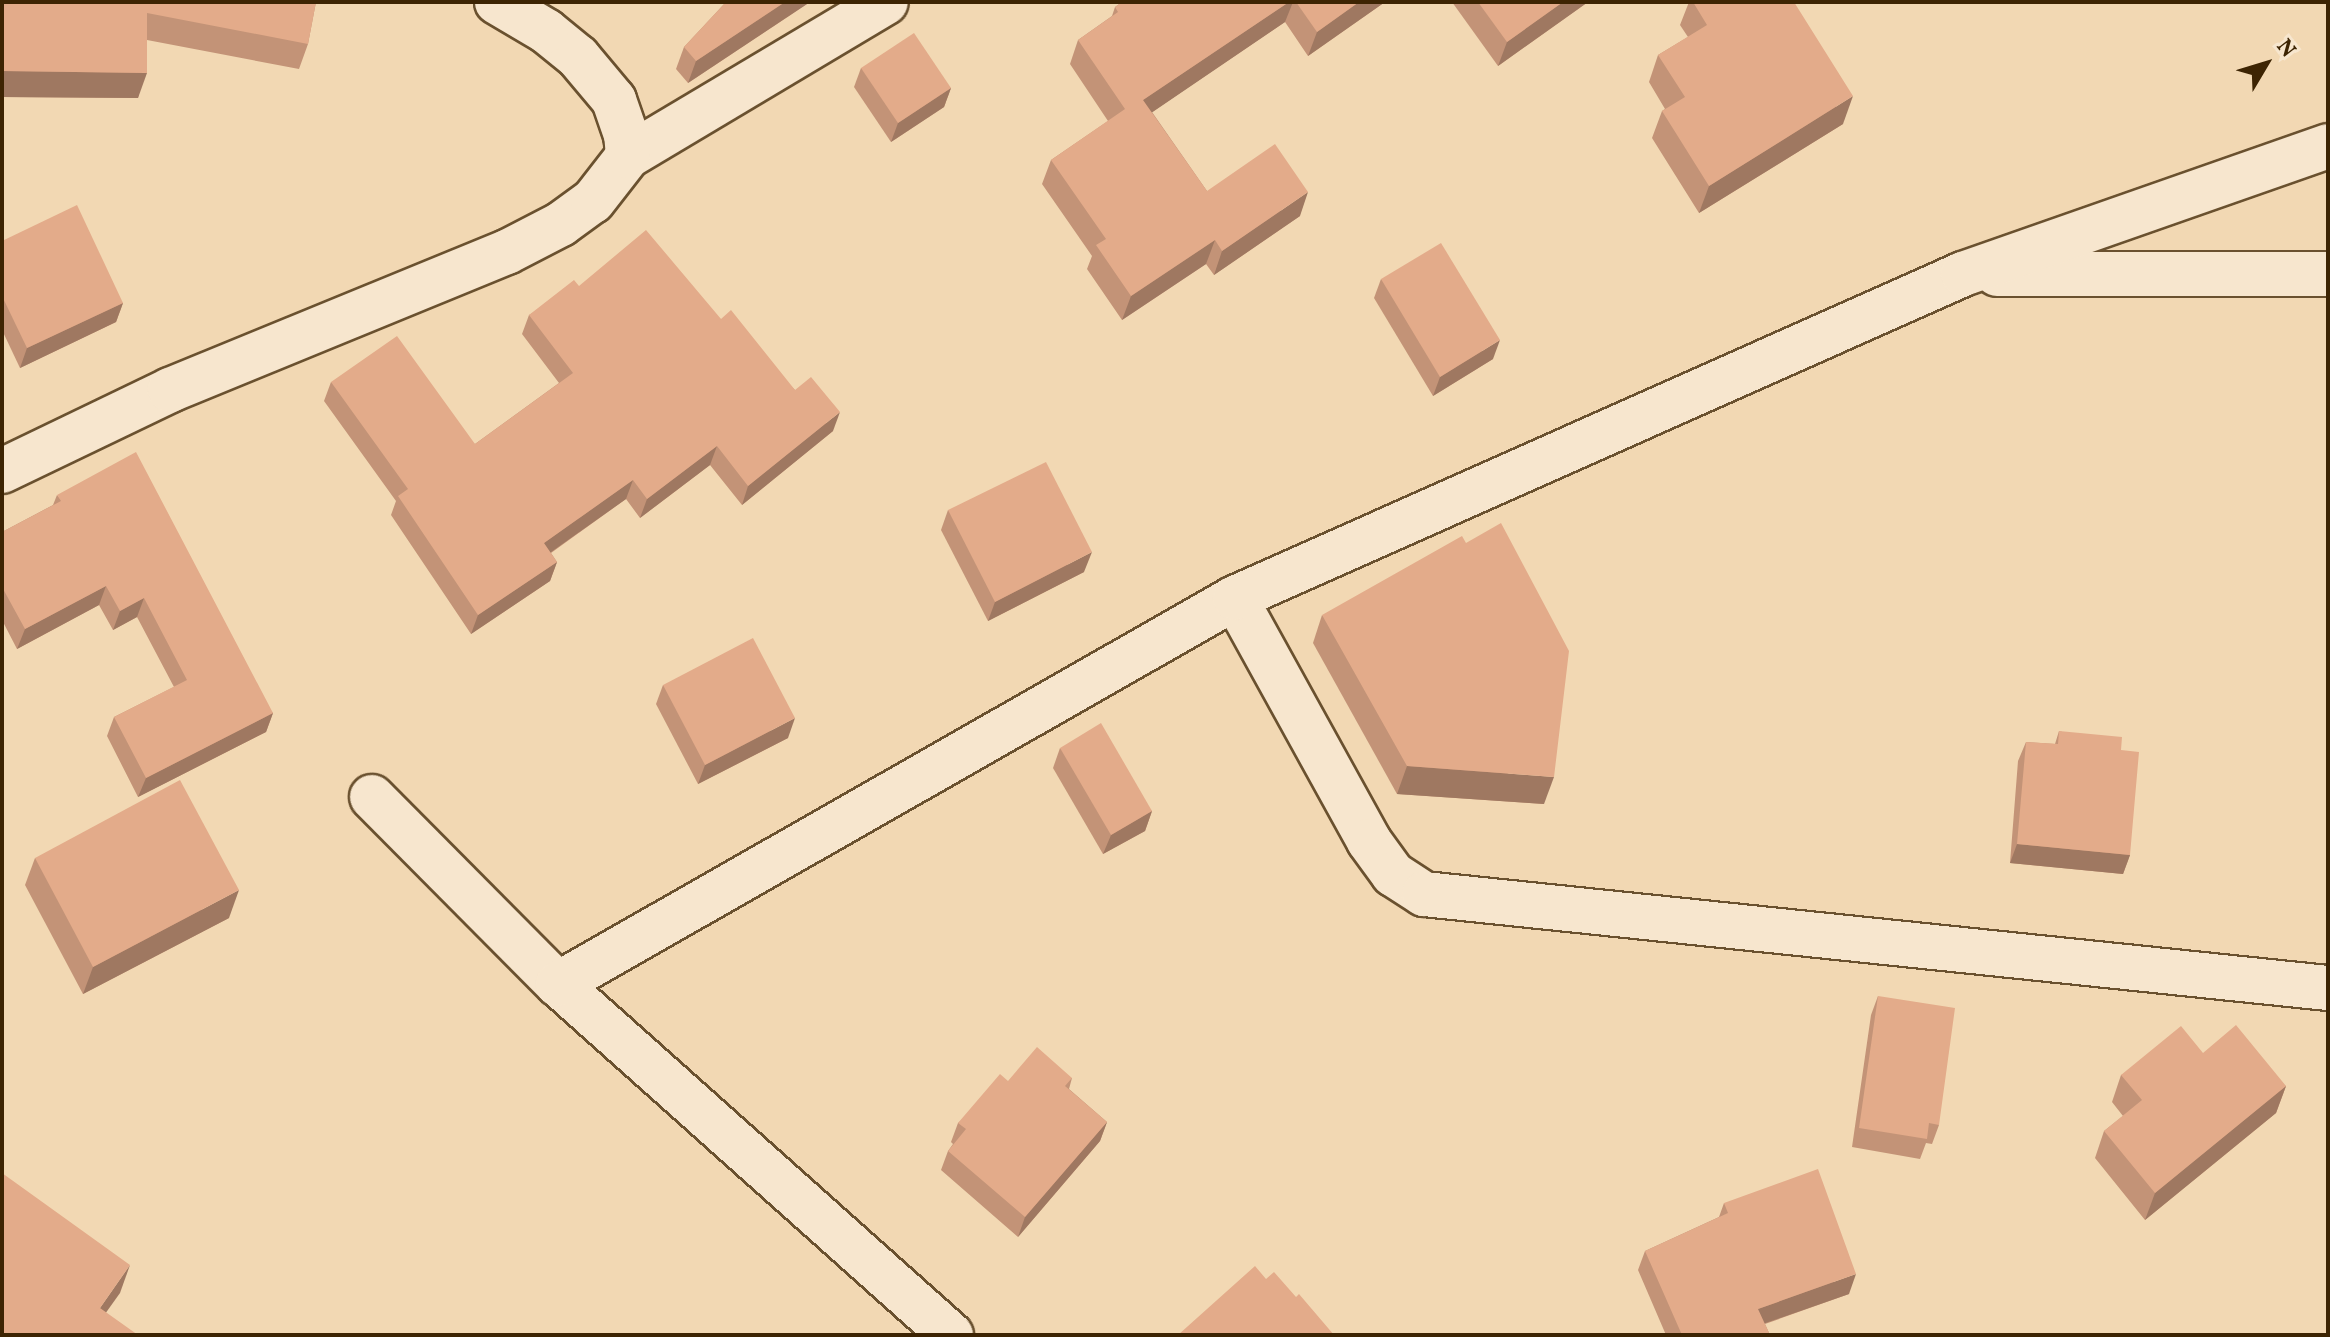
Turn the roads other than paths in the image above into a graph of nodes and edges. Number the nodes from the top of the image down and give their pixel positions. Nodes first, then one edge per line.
1 (497, 2) edge
2 (886, 2) edge
3 (2328, 146) edge
4 (628, 156) junction
5 (1963, 274) junction
6 (2328, 274) edge
7 (2, 471) edge
8 (1235, 598) junction
9 (372, 797) dead end
10 (558, 984) junction
11 (2328, 988) edge
12 (951, 1335) edge

1 - 4 street
2 - 4 street
3 - 5 street
4 - 7 street
5 - 6 street
5 - 8 street
8 - 10 street
8 - 11 street
9 - 10 street
10 - 12 street

